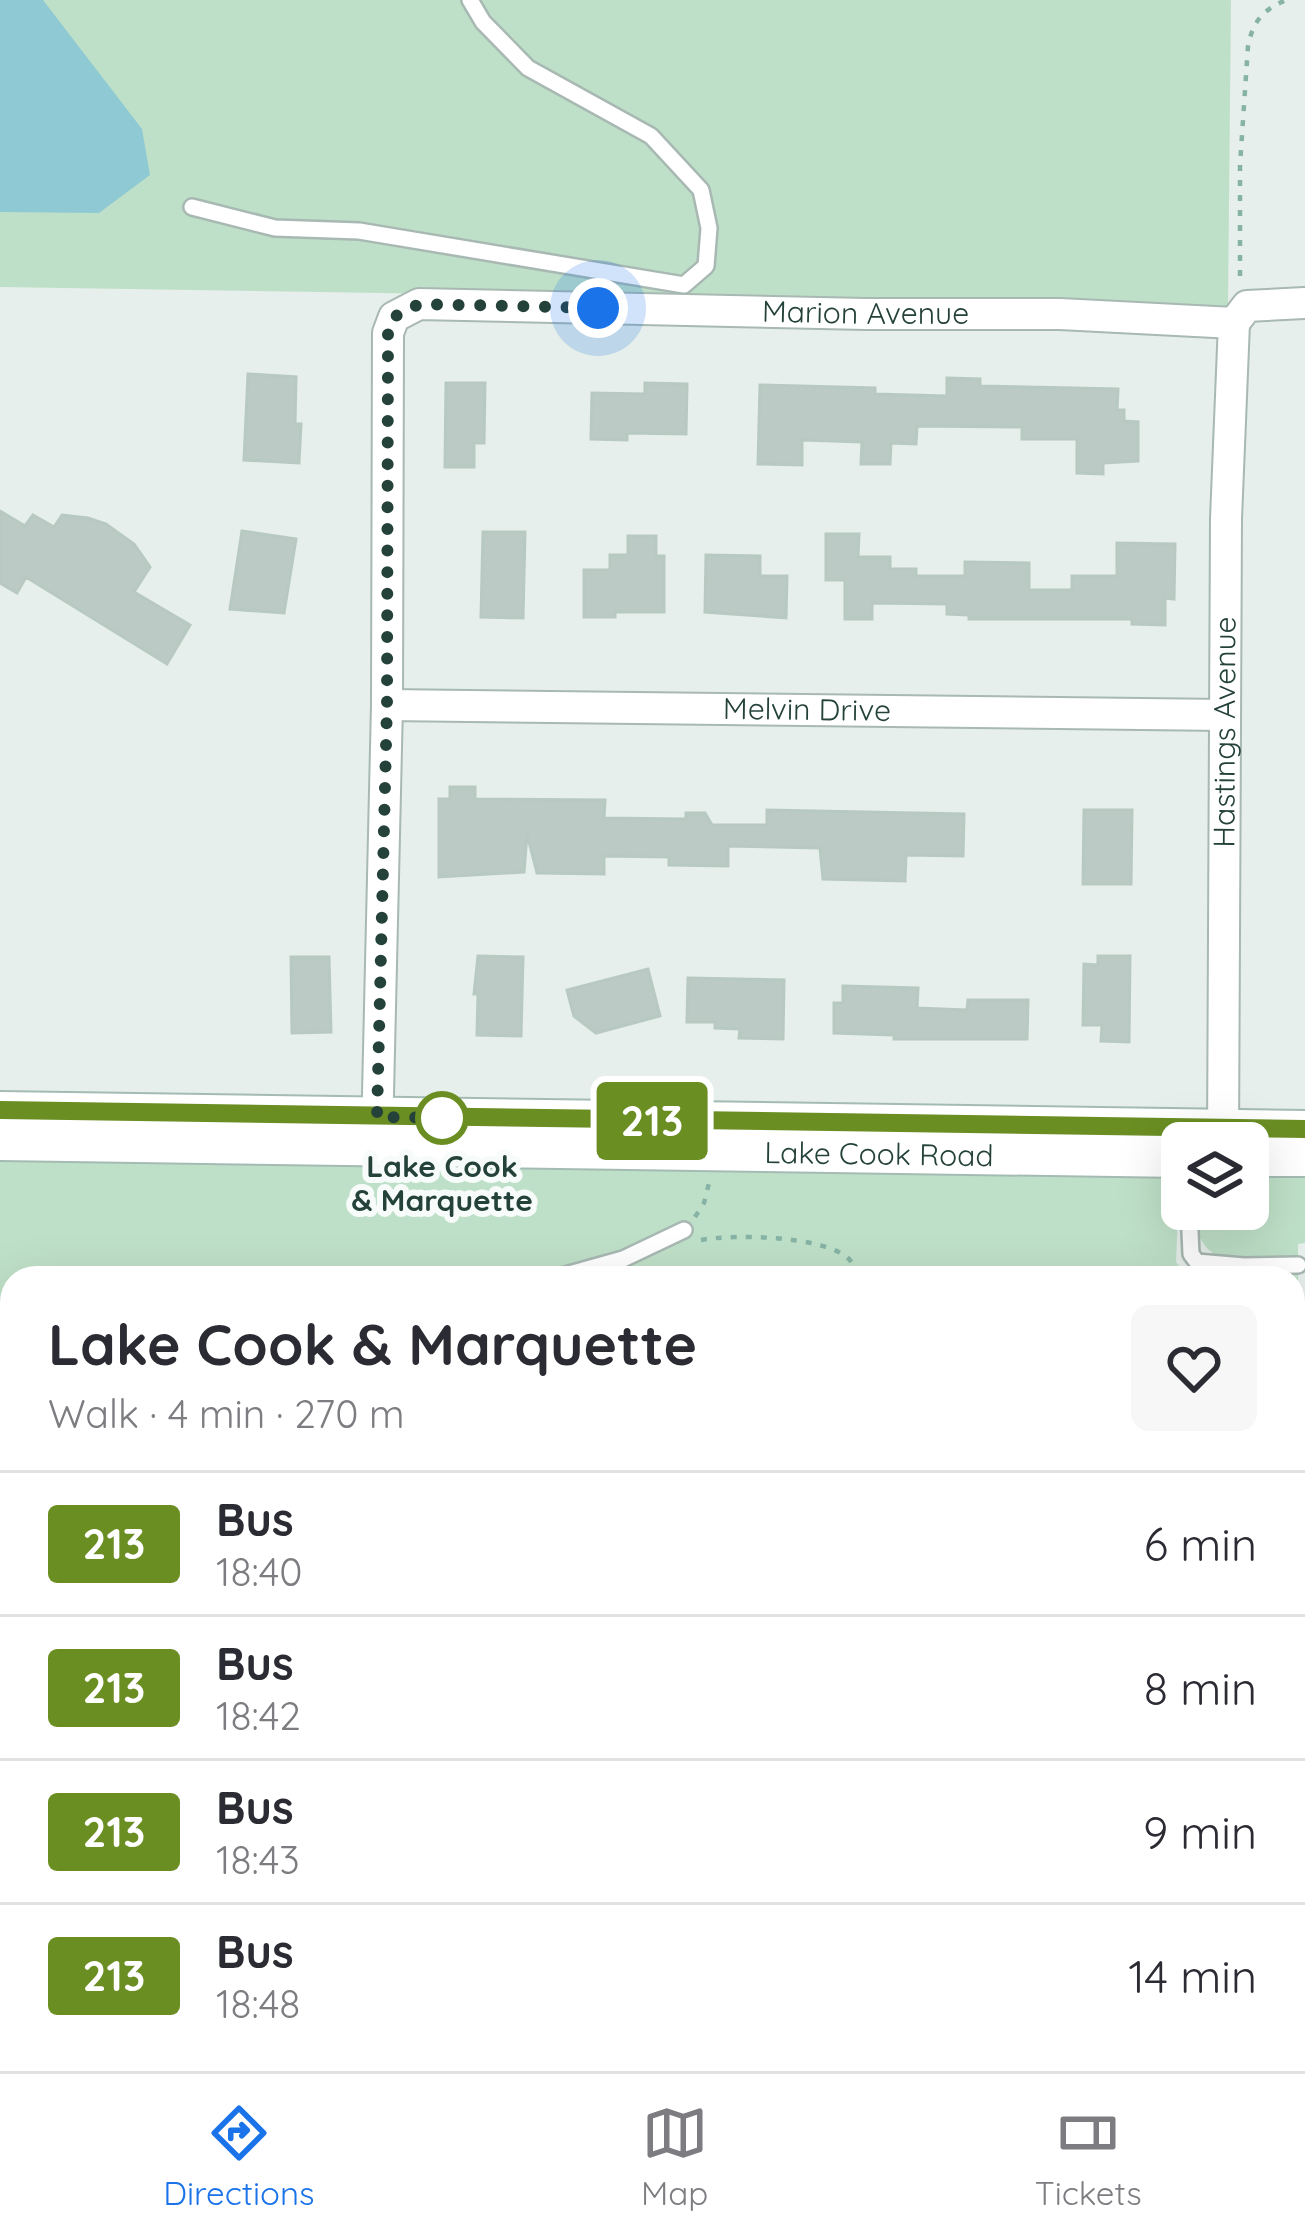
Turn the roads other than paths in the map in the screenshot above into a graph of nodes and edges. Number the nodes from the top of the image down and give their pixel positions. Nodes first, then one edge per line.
1 (470, 0) edge
2 (192, 207) dead end
3 (1305, 303) edge
4 (1237, 319) junction
5 (387, 704) junction
6 (1225, 715) junction
7 (0, 1110) edge
8 (1202, 1122) edge
9 (1305, 1129) edge
10 (377, 1133) junction
11 (1269, 1133) edge
12 (1161, 1140) edge
13 (1161, 1141) edge
14 (0, 1142) edge
15 (1269, 1158) edge
16 (1305, 1159) edge
17 (684, 1230) road end
18 (1190, 1230) edge
19 (1298, 1265) dead end
20 (597, 1266) edge

1 - 2 lane
3 - 4 street, Marion Avenue
4 - 5 street, Marion Avenue
4 - 6 street, Hastings Avenue
5 - 6 street, Melvin Drive
5 - 10 street
6 - 8 street, Hastings Avenue
7 - 10 main road, Lake Cook Road
9 - 11 main road, Lake Cook Road
10 - 12 main road, Lake Cook Road
10 - 13 main road, Lake Cook Road
10 - 14 main road, Lake Cook Road
15 - 16 main road
17 - 20 lane
18 - 19 lane

